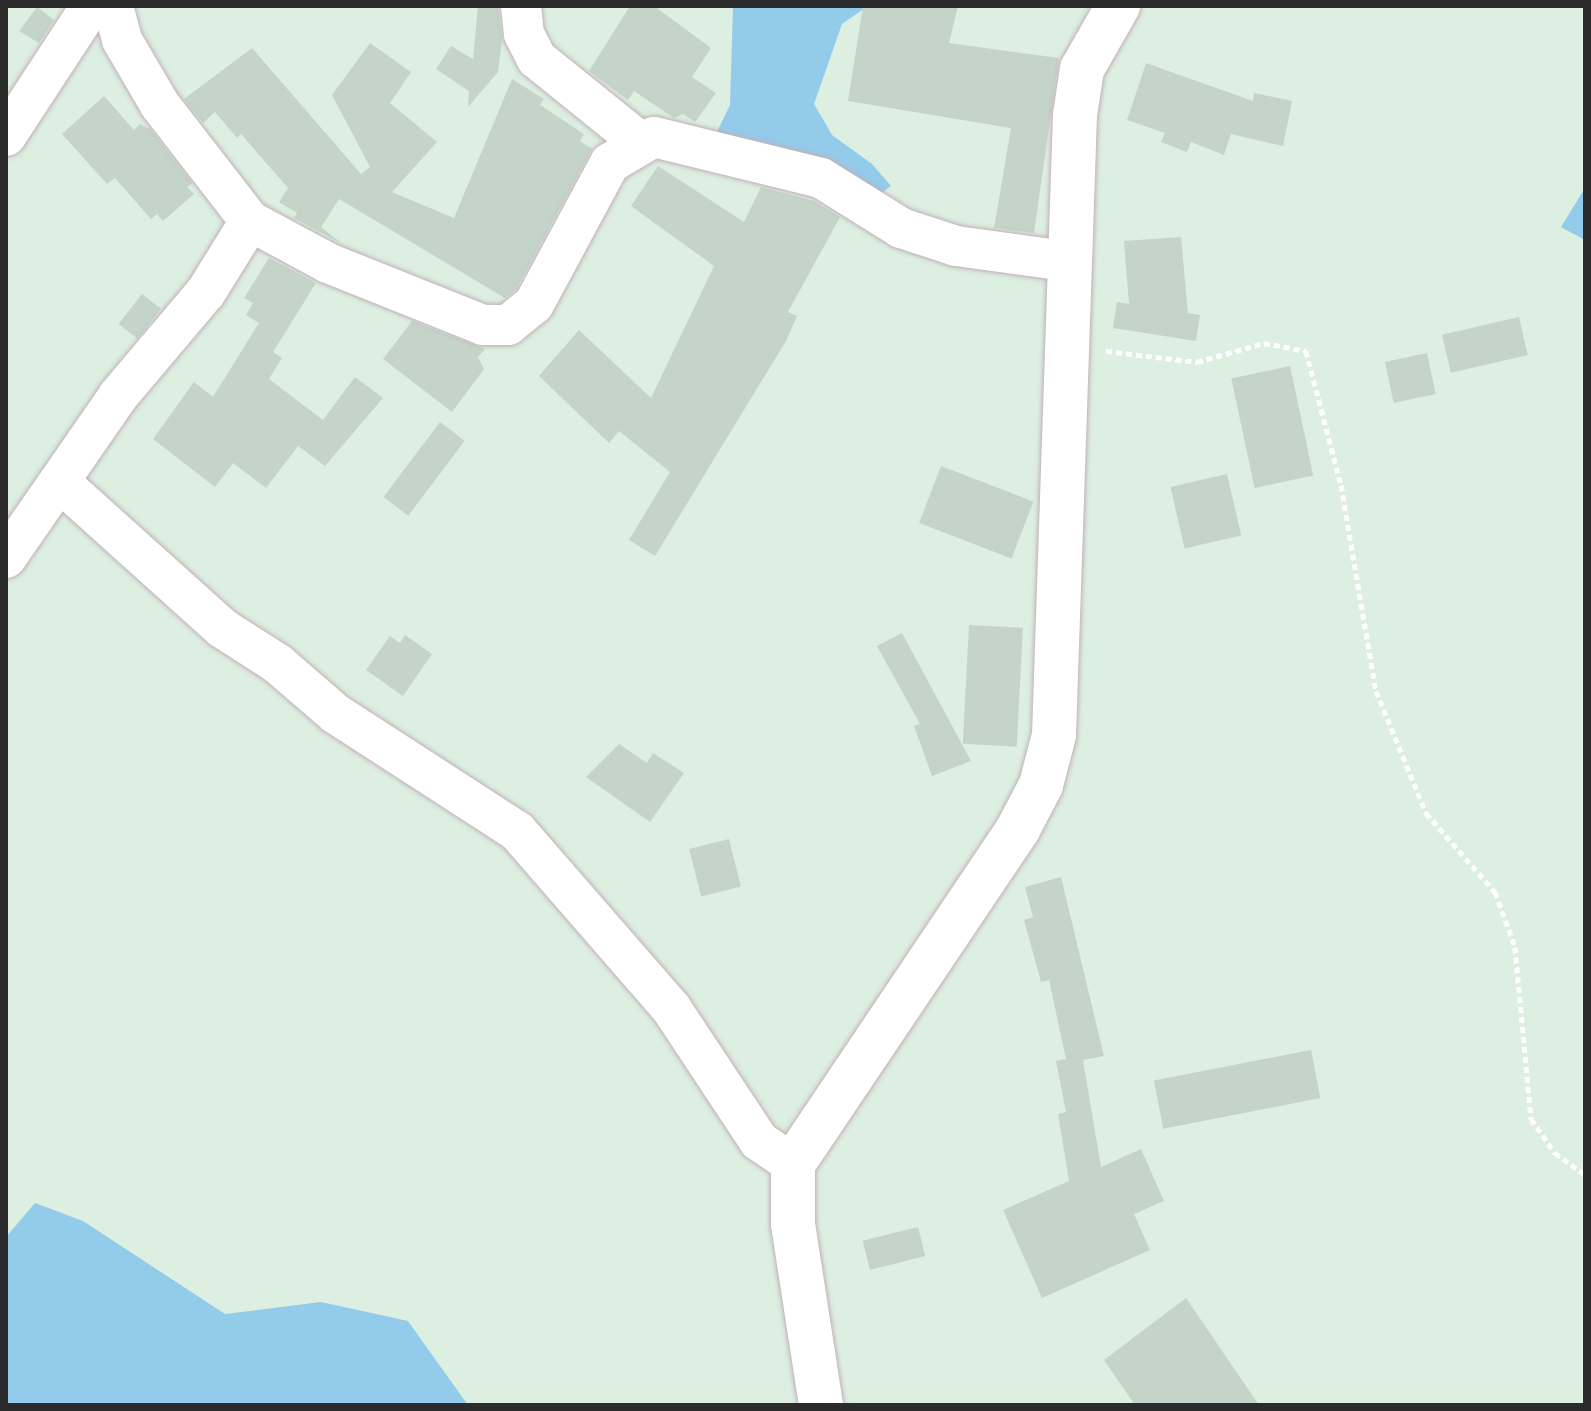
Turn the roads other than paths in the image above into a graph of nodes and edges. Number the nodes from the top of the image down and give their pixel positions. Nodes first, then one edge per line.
1 (91, 6) edge
2 (113, 6) edge
3 (521, 6) edge
4 (1118, 6) edge
5 (6, 136) edge
6 (640, 142) junction
7 (250, 221) junction
8 (1066, 261) junction
9 (61, 483) junction
10 (6, 558) edge
11 (793, 1164) junction
12 (821, 1405) edge

1 - 5 street
2 - 7 street
3 - 6 street
4 - 8 street
6 - 7 street
6 - 8 street
7 - 9 street
8 - 11 street
9 - 10 street
9 - 11 street
11 - 12 street

